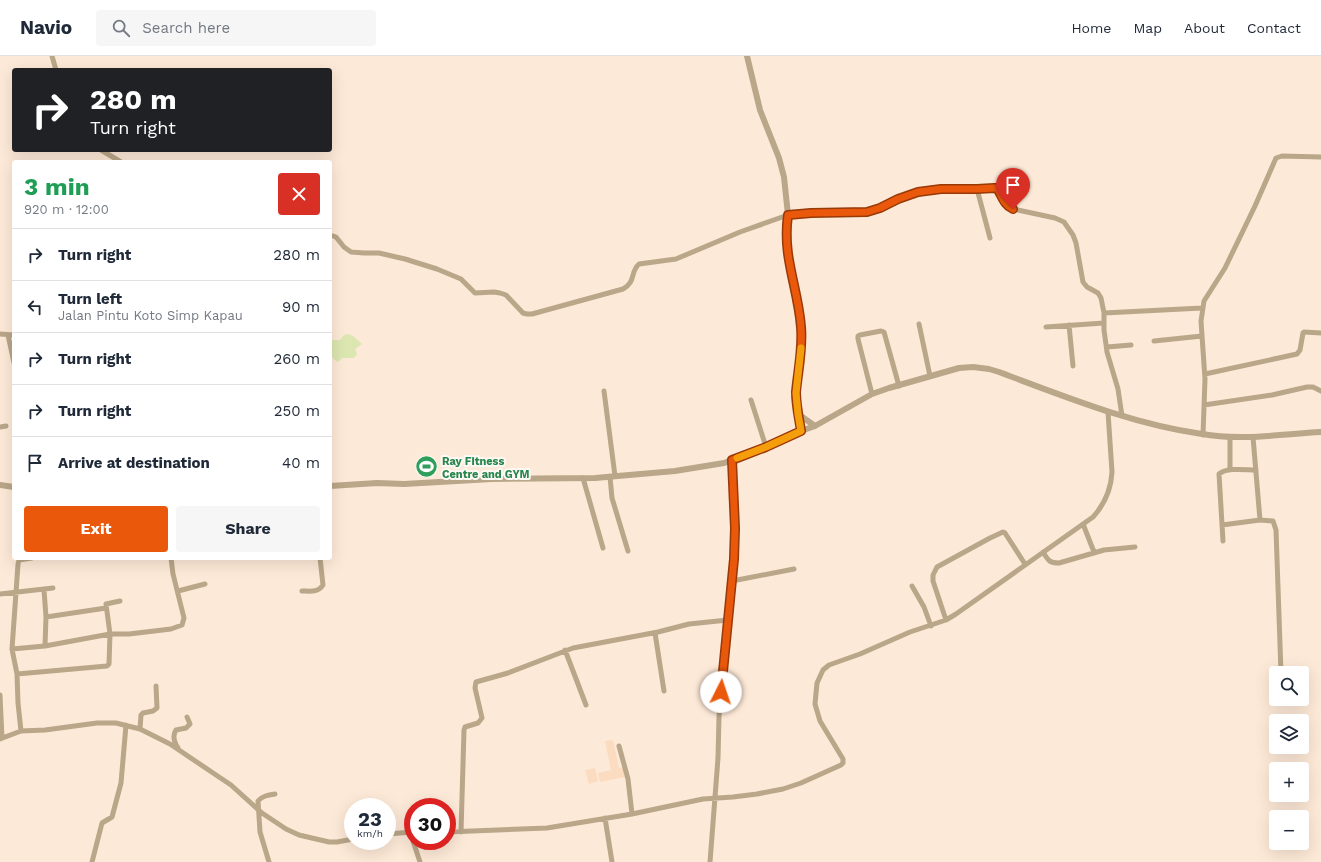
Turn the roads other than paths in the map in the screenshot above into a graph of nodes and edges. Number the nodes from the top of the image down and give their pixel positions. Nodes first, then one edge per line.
1 (52, 56) edge
2 (747, 56) edge
3 (55, 68) edge
4 (104, 152) edge
5 (1321, 157) edge
6 (118, 160) edge
7 (977, 189) junction
8 (788, 215) junction
9 (332, 236) edge
10 (990, 238) dead end
11 (1202, 308) junction
12 (1104, 313) junction
13 (1104, 323) junction
14 (919, 324) dead end
15 (1069, 325) junction
16 (1046, 327) dead end
17 (1321, 333) edge
18 (0, 334) edge
19 (11, 335) edge
20 (1202, 336) junction
21 (1154, 340) dead end
22 (1131, 345) dead end
23 (1107, 347) junction
24 (1073, 366) dead end
25 (1205, 374) junction
26 (930, 376) junction
27 (899, 386) junction
28 (1320, 390) edge
29 (604, 391) dead end
30 (872, 394) junction
31 (751, 400) dead end
32 (1204, 405) junction
33 (1108, 412) junction
34 (798, 414) junction
35 (1122, 416) junction
36 (815, 426) junction
37 (801, 431) junction
38 (1321, 432) edge
39 (1203, 435) junction
40 (1230, 436) junction
41 (1253, 437) junction
42 (766, 447) junction
43 (732, 460) junction
44 (1230, 470) junction
45 (1256, 470) junction
46 (613, 476) junction
47 (583, 478) junction
48 (0, 485) edge
49 (332, 486) edge
50 (12, 487) edge
51 (1260, 520) junction
52 (1083, 524) junction
53 (1222, 525) junction
54 (1223, 541) dead end
55 (1135, 547) dead end
56 (602, 548) dead end
57 (628, 551) dead end
58 (1043, 552) junction
59 (1094, 552) junction
60 (19, 560) edge
61 (171, 560) edge
62 (320, 560) edge
63 (1025, 564) junction
64 (794, 569) dead end
65 (732, 581) junction
66 (205, 584) dead end
67 (912, 586) dead end
68 (53, 588) dead end
69 (44, 590) junction
70 (178, 591) junction
71 (302, 591) dead end
72 (17, 592) junction
73 (0, 594) edge
74 (120, 601) dead end
75 (106, 608) junction
76 (46, 617) junction
77 (728, 620) junction
78 (946, 620) junction
79 (931, 626) junction
80 (655, 633) junction
81 (110, 634) junction
82 (45, 646) junction
83 (12, 649) junction
84 (565, 650) junction
85 (1281, 666) edge
86 (17, 674) junction
87 (156, 686) dead end
88 (664, 691) dead end
89 (0, 695) edge
90 (586, 705) dead end
91 (187, 717) dead end
92 (126, 725) junction
93 (140, 729) junction
94 (21, 731) junction
95 (1, 739) edge
96 (619, 746) dead end
97 (178, 749) junction
98 (275, 794) dead end
99 (715, 798) junction
100 (258, 809) junction
101 (632, 814) junction
102 (606, 818) junction
103 (456, 832) edge
104 (461, 832) junction
105 (344, 841) edge
106 (416, 850) edge
107 (92, 862) edge
108 (268, 862) edge
109 (420, 862) edge
110 (612, 862) edge
111 (710, 862) edge

1 - 3 street
2 - 8 street
4 - 6 street
5 - 11 street
7 - 8 street
7 - 10 street
7 - 12 street
8 - 9 street
8 - 34 street
11 - 12 street
11 - 20 street
12 - 13 street
13 - 15 street
13 - 23 street
14 - 26 street
15 - 16 street
15 - 24 street
17 - 25 street
18 - 19 street
20 - 21 street
20 - 25 street
22 - 23 street
23 - 35 street
25 - 32 street
26 - 27 street
26 - 33 street
27 - 30 street
27 - 30 street
28 - 32 street
29 - 46 street
30 - 36 street
31 - 42 street
32 - 39 street
33 - 35 street
33 - 52 street
34 - 36 street
34 - 37 street
35 - 39 street
36 - 37 street
37 - 42 street
38 - 41 street
39 - 40 street
40 - 41 street
40 - 44 street
41 - 45 street
42 - 43 street
43 - 46 street
43 - 65 street
44 - 45 street
44 - 53 street
45 - 51 street
46 - 47 street
46 - 57 street
47 - 49 street
47 - 56 street
48 - 50 street
51 - 53 street
51 - 85 street
52 - 58 street
52 - 59 street
53 - 54 street
55 - 59 street
58 - 59 street
58 - 63 street
60 - 72 street
61 - 70 street
62 - 71 street
63 - 78 street
63 - 78 street
64 - 65 street
65 - 77 street
66 - 70 street
67 - 79 street
68 - 69 street
69 - 72 street
69 - 76 street
70 - 81 street
72 - 73 street
72 - 83 street
74 - 75 street
75 - 76 street
75 - 81 street
76 - 82 street
77 - 80 street
77 - 99 street
78 - 79 street
79 - 99 street
80 - 84 street
80 - 88 street
81 - 82 street
81 - 86 street
82 - 83 street
83 - 86 street
84 - 90 street
84 - 104 street
86 - 94 street
87 - 93 street
89 - 95 street
91 - 97 street
92 - 93 street
92 - 94 street
92 - 107 street
93 - 97 street
94 - 95 street
96 - 101 street
97 - 100 street
98 - 100 street
99 - 101 street
99 - 111 street
100 - 105 street
100 - 108 street
101 - 102 street
102 - 104 street
102 - 110 street
103 - 104 street
106 - 109 street

